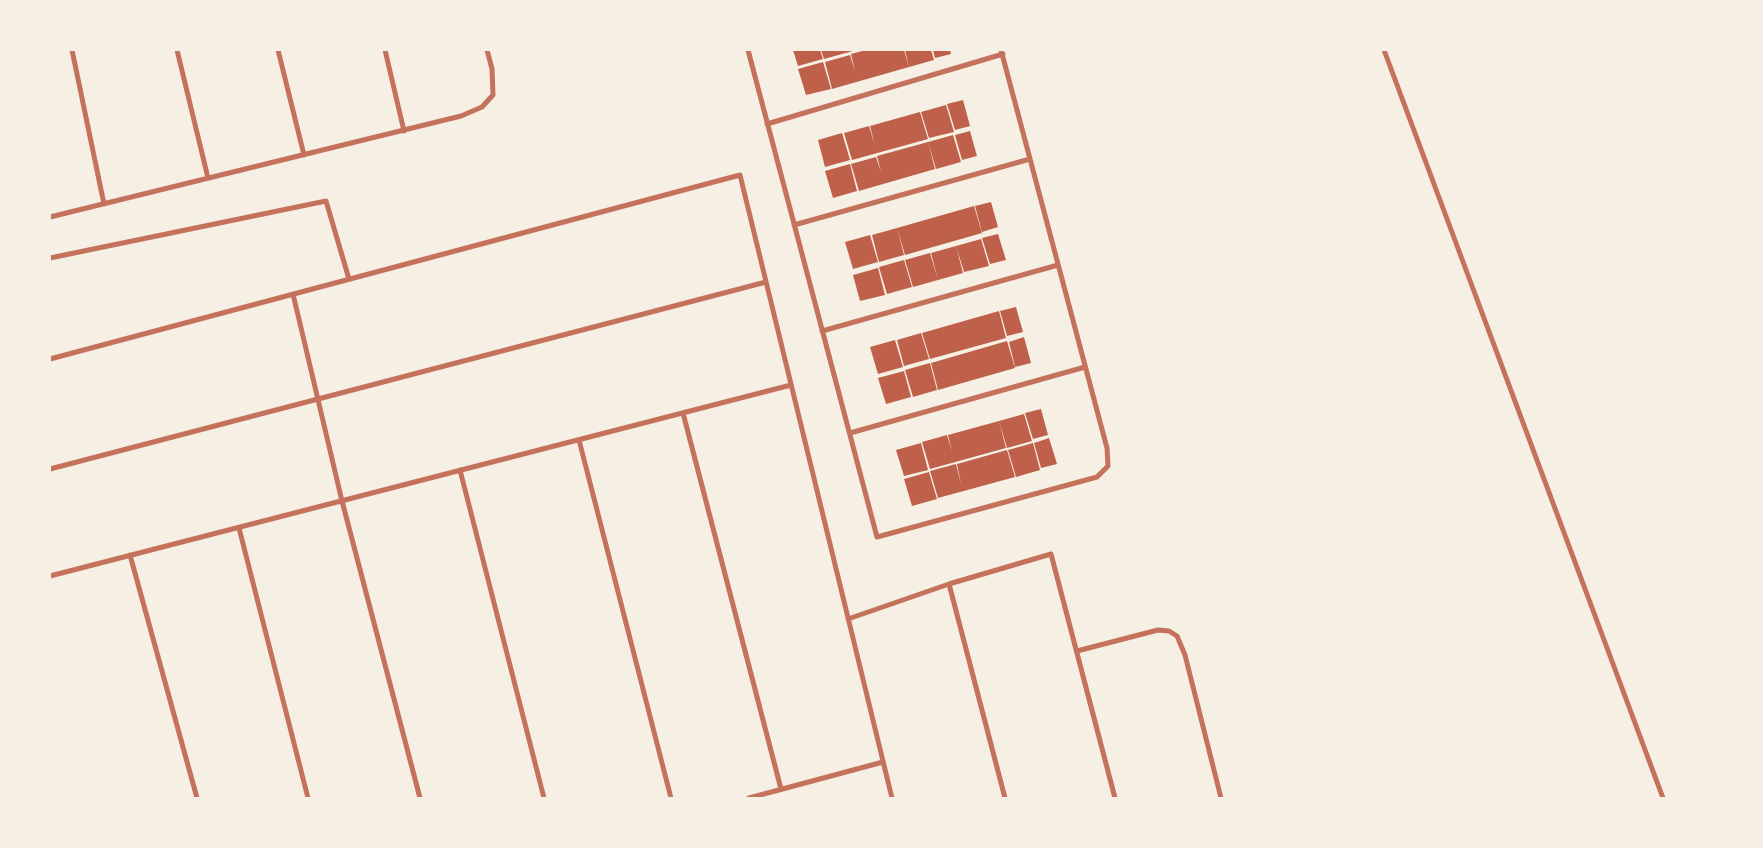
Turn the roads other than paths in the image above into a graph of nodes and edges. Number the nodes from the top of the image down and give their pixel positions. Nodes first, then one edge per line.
1 (72, 50) edge
2 (177, 50) edge
3 (278, 50) edge
4 (385, 50) edge
5 (487, 50) edge
6 (748, 50) edge
7 (1384, 50) edge
8 (1002, 52) edge
9 (767, 124) junction
10 (404, 131) junction
11 (304, 155) junction
12 (1030, 159) junction
13 (208, 178) junction
14 (104, 204) junction
15 (50, 217) edge
16 (794, 225) junction
17 (50, 258) edge
18 (1058, 265) junction
19 (349, 279) junction
20 (766, 282) junction
21 (293, 294) junction
22 (822, 331) junction
23 (50, 359) edge
24 (1085, 367) junction
25 (791, 385) junction
26 (318, 399) junction
27 (683, 413) junction
28 (850, 433) junction
29 (578, 440) junction
30 (50, 469) edge
31 (460, 470) junction
32 (342, 501) junction
33 (239, 528) junction
34 (130, 555) junction
35 (50, 576) edge
36 (949, 584) junction
37 (848, 619) junction
38 (1077, 651) junction
39 (883, 762) junction
40 (781, 789) junction
41 (197, 798) edge
42 (308, 798) edge
43 (420, 798) edge
44 (544, 798) edge
45 (670, 798) edge
46 (749, 798) edge
47 (892, 798) edge
48 (1005, 798) edge
49 (1115, 798) edge
50 (1221, 798) edge
51 (1663, 798) edge

1 - 14 street
2 - 13 street
3 - 11 street
4 - 10 street
5 - 10 street
6 - 9 street
7 - 51 street
8 - 9 street
8 - 12 street
9 - 16 street
10 - 11 street
11 - 13 street
12 - 16 street
12 - 18 street
13 - 14 street
14 - 15 street
16 - 22 street
17 - 19 street
18 - 22 street
18 - 24 street
19 - 20 street
19 - 21 street
20 - 25 street
20 - 26 street
21 - 23 street
21 - 26 street
22 - 28 street
24 - 28 street
24 - 28 street
25 - 27 street
25 - 37 street
26 - 30 street
26 - 32 street
27 - 29 street
27 - 40 street
29 - 31 street
29 - 45 street
31 - 32 street
31 - 44 street
32 - 33 street
32 - 43 street
33 - 34 street
33 - 42 street
34 - 35 street
34 - 41 street
36 - 37 street
36 - 38 street
36 - 48 street
37 - 39 street
38 - 49 street
38 - 50 street
39 - 40 street
39 - 47 street
40 - 46 street

